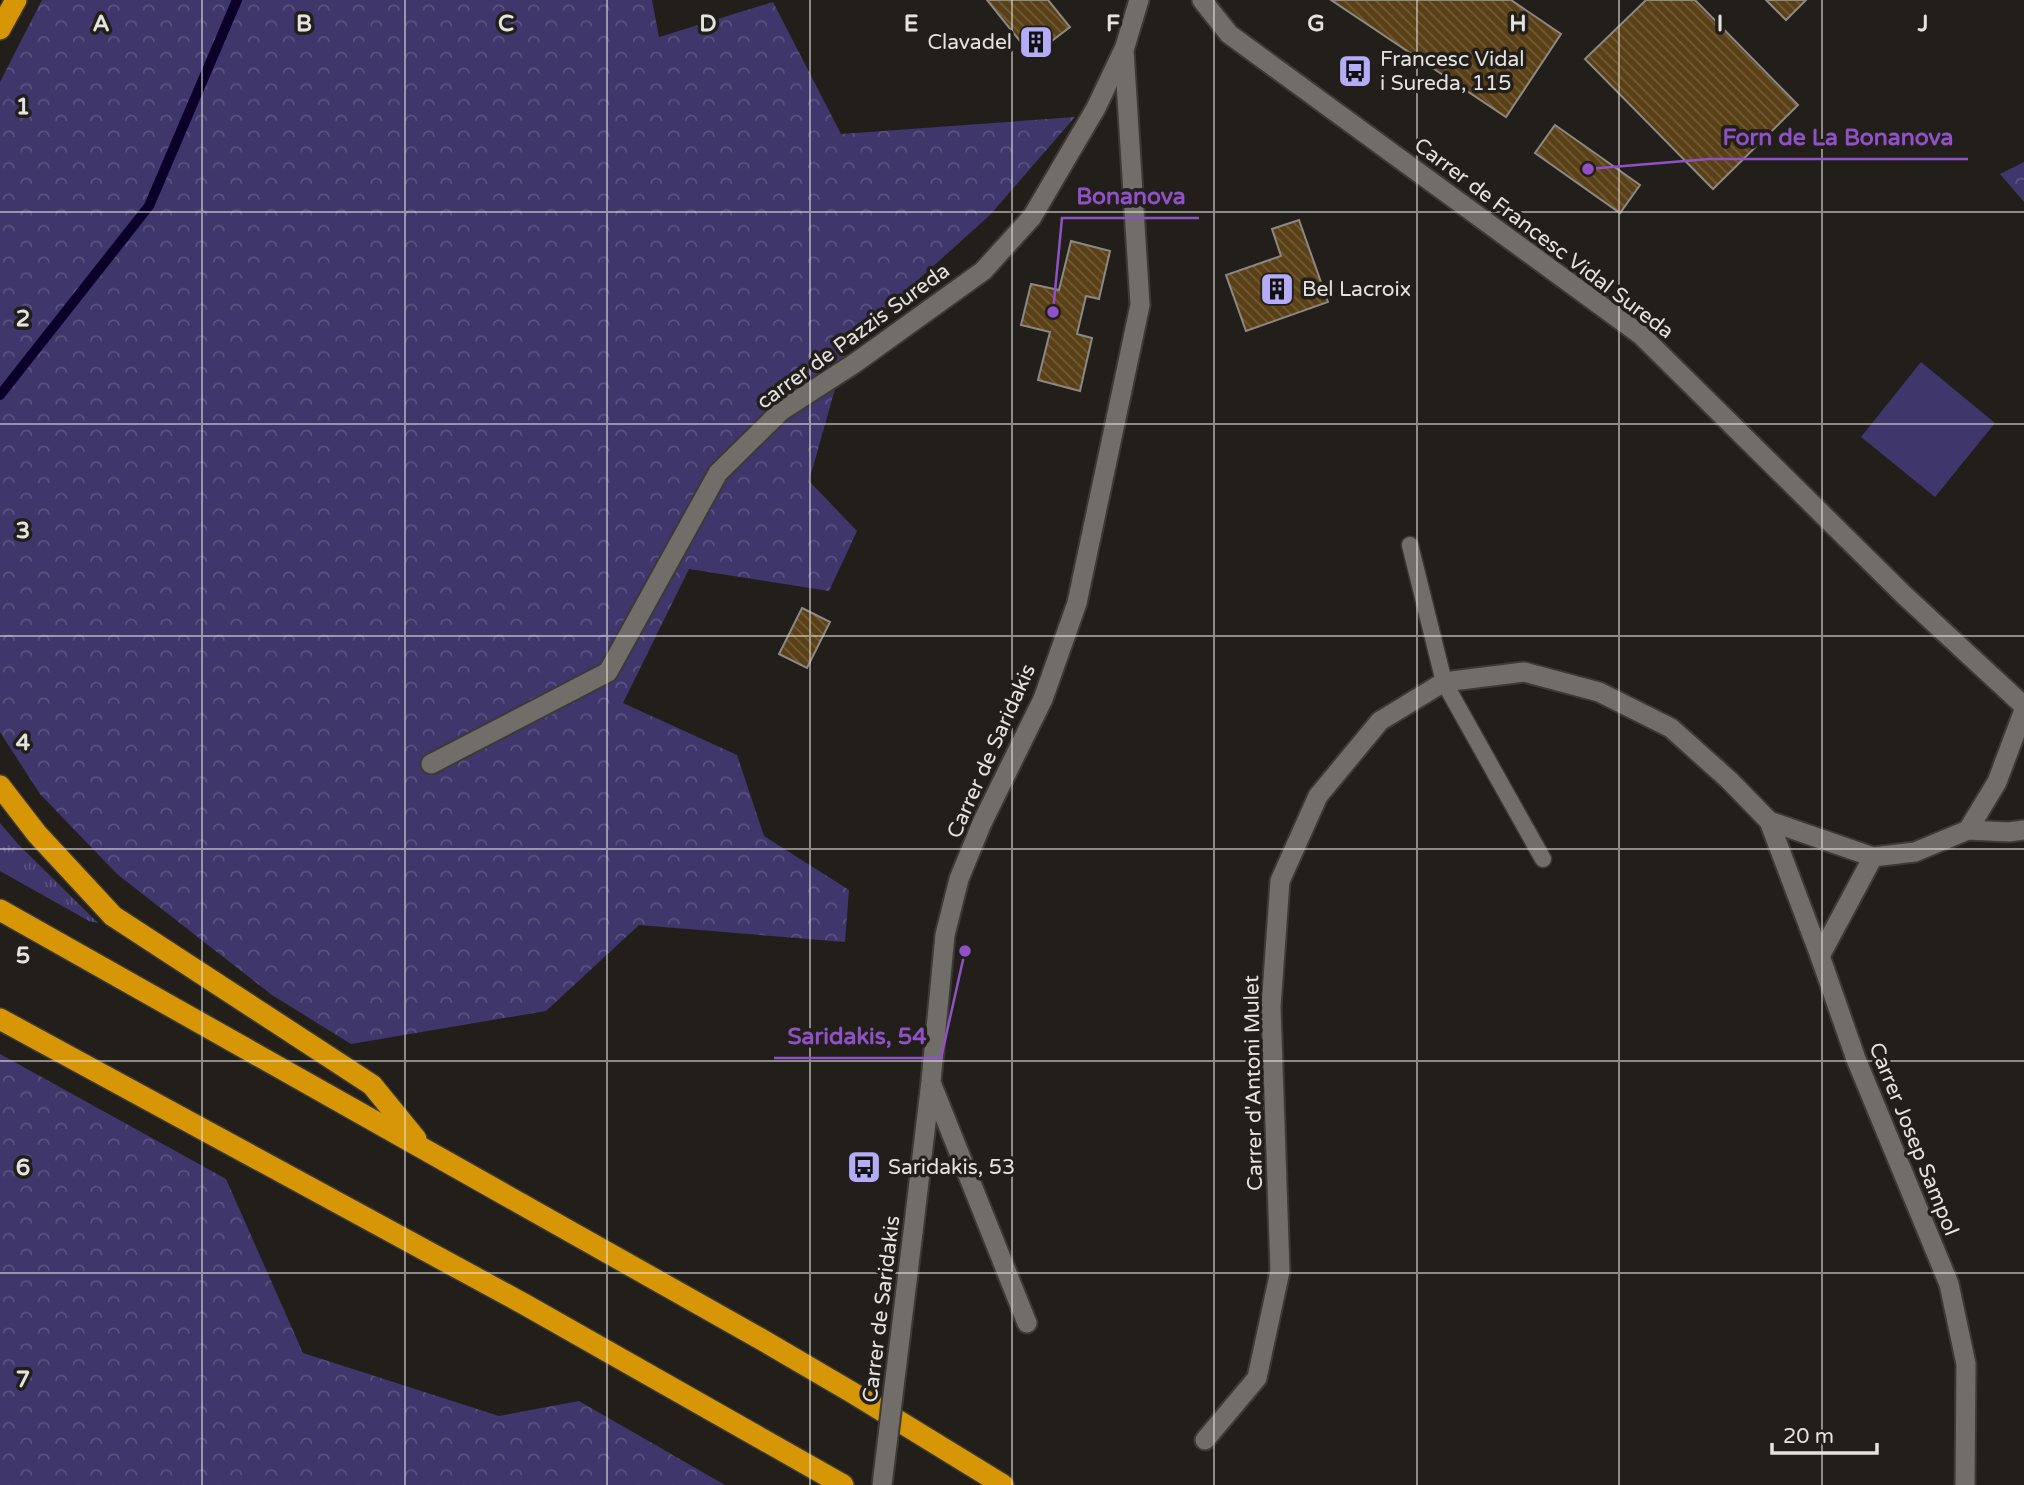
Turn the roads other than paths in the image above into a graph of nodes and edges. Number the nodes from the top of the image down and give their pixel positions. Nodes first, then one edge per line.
1 (16, 0) edge
2 (1139, 0) edge
3 (1202, 0) edge
4 (0, 29) edge
5 (1124, 51) junction
6 (1410, 545) dead end
7 (1444, 682) junction
8 (2024, 708) edge
9 (431, 764) dead end
10 (0, 786) edge
11 (1769, 821) junction
12 (1968, 830) junction
13 (2024, 830) edge
14 (1873, 857) junction
15 (1544, 859) dead end
16 (0, 910) edge
17 (1820, 956) junction
18 (0, 1019) edge
19 (931, 1081) junction
20 (424, 1149) junction
21 (1027, 1323) dead end
22 (1205, 1440) dead end
23 (843, 1485) edge
24 (882, 1485) edge
25 (1003, 1485) edge
26 (1965, 1485) edge

1 - 4 highway
2 - 5 street, Carrer de Saridakis
3 - 8 street, Carrer de Francesc Vidal Sureda
5 - 9 street, carrer de Pazzis Sureda
5 - 19 street, Carrer de Saridakis
6 - 7 lane
7 - 11 street, Carrer d'Antoni Mulet
7 - 15 lane
7 - 22 street, Carrer d'Antoni Mulet
8 - 12 street
10 - 20 highway
11 - 14 street
11 - 17 street, Carrer Josep Sampol
12 - 13 street
12 - 14 street
14 - 17 street
16 - 20 highway
17 - 26 street, Carrer Josep Sampol
18 - 23 highway
19 - 21 street
19 - 24 street, Carrer de Saridakis, bridge
20 - 25 highway

